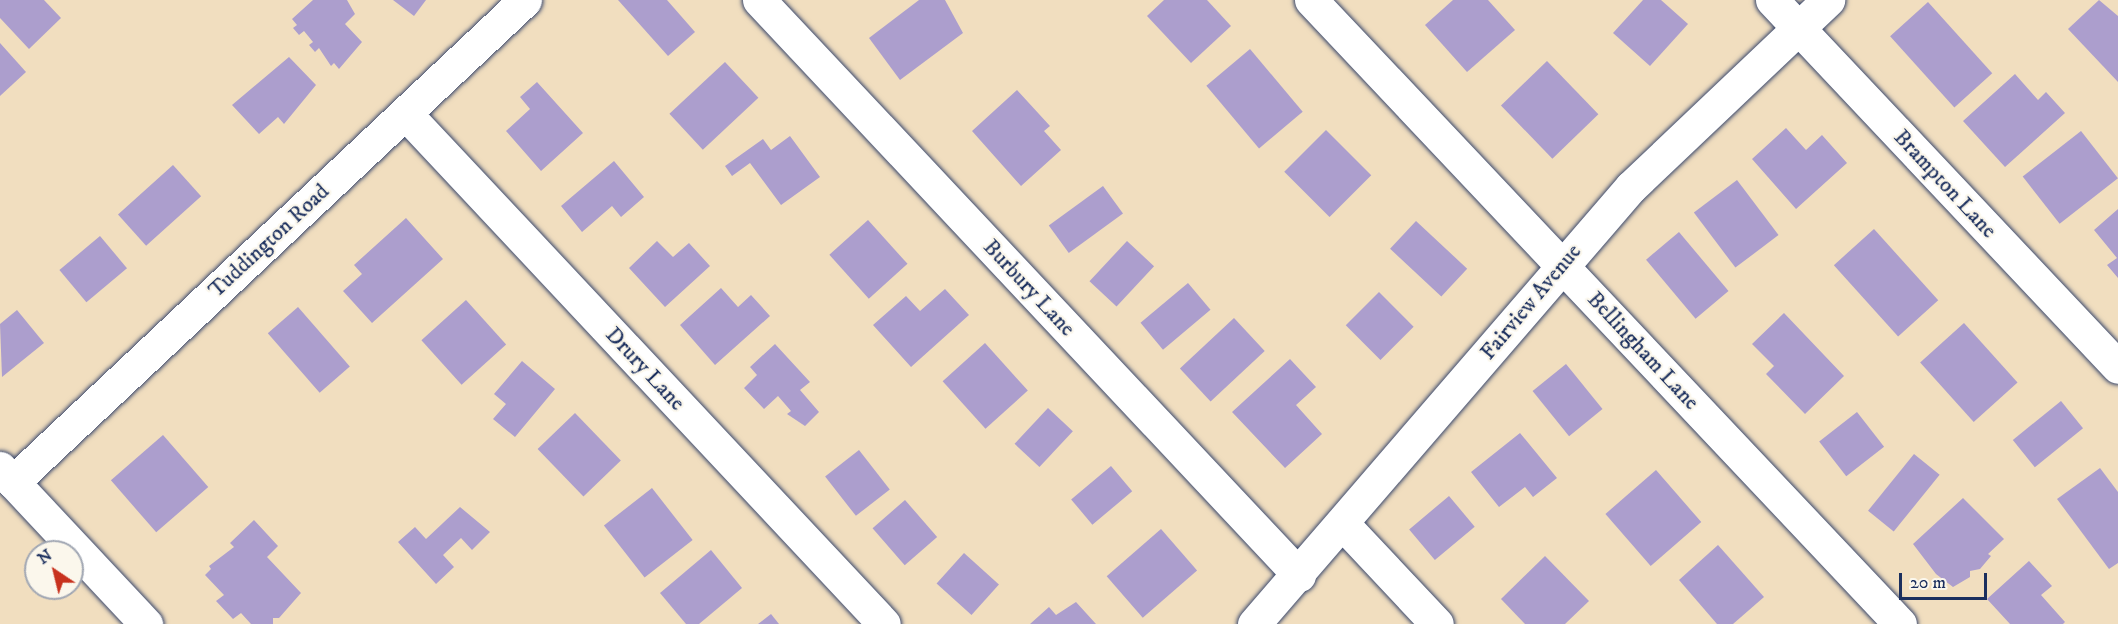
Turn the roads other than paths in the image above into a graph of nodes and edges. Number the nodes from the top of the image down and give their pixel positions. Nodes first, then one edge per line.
1 (525, 0) edge
2 (759, 0) edge
3 (1311, 0) edge
4 (1772, 0) edge
5 (1828, 0) edge
6 (1799, 28) junction
7 (405, 113) junction
8 (1562, 266) junction
9 (2118, 368) edge
10 (7, 475) edge
11 (1343, 524) junction
12 (1299, 575) junction
13 (146, 624) edge
14 (884, 624) edge
15 (1254, 624) edge
16 (1437, 624) edge
17 (1900, 624) edge

1 - 7 street, Tuddington Road
2 - 12 street, Burbury Lane
3 - 8 street, Bellingham Lane
4 - 6 street, Brampton Lane
5 - 6 street, Fairview Avenue
6 - 8 street, Fairview Avenue
6 - 9 street, Brampton Lane
7 - 10 street, Tuddington Road
7 - 14 street, Drury Lane
8 - 11 street, Fairview Avenue
8 - 17 street, Bellingham Lane
10 - 13 street
11 - 12 street, Fairview Avenue
11 - 16 street
12 - 15 street, Fairview Avenue

